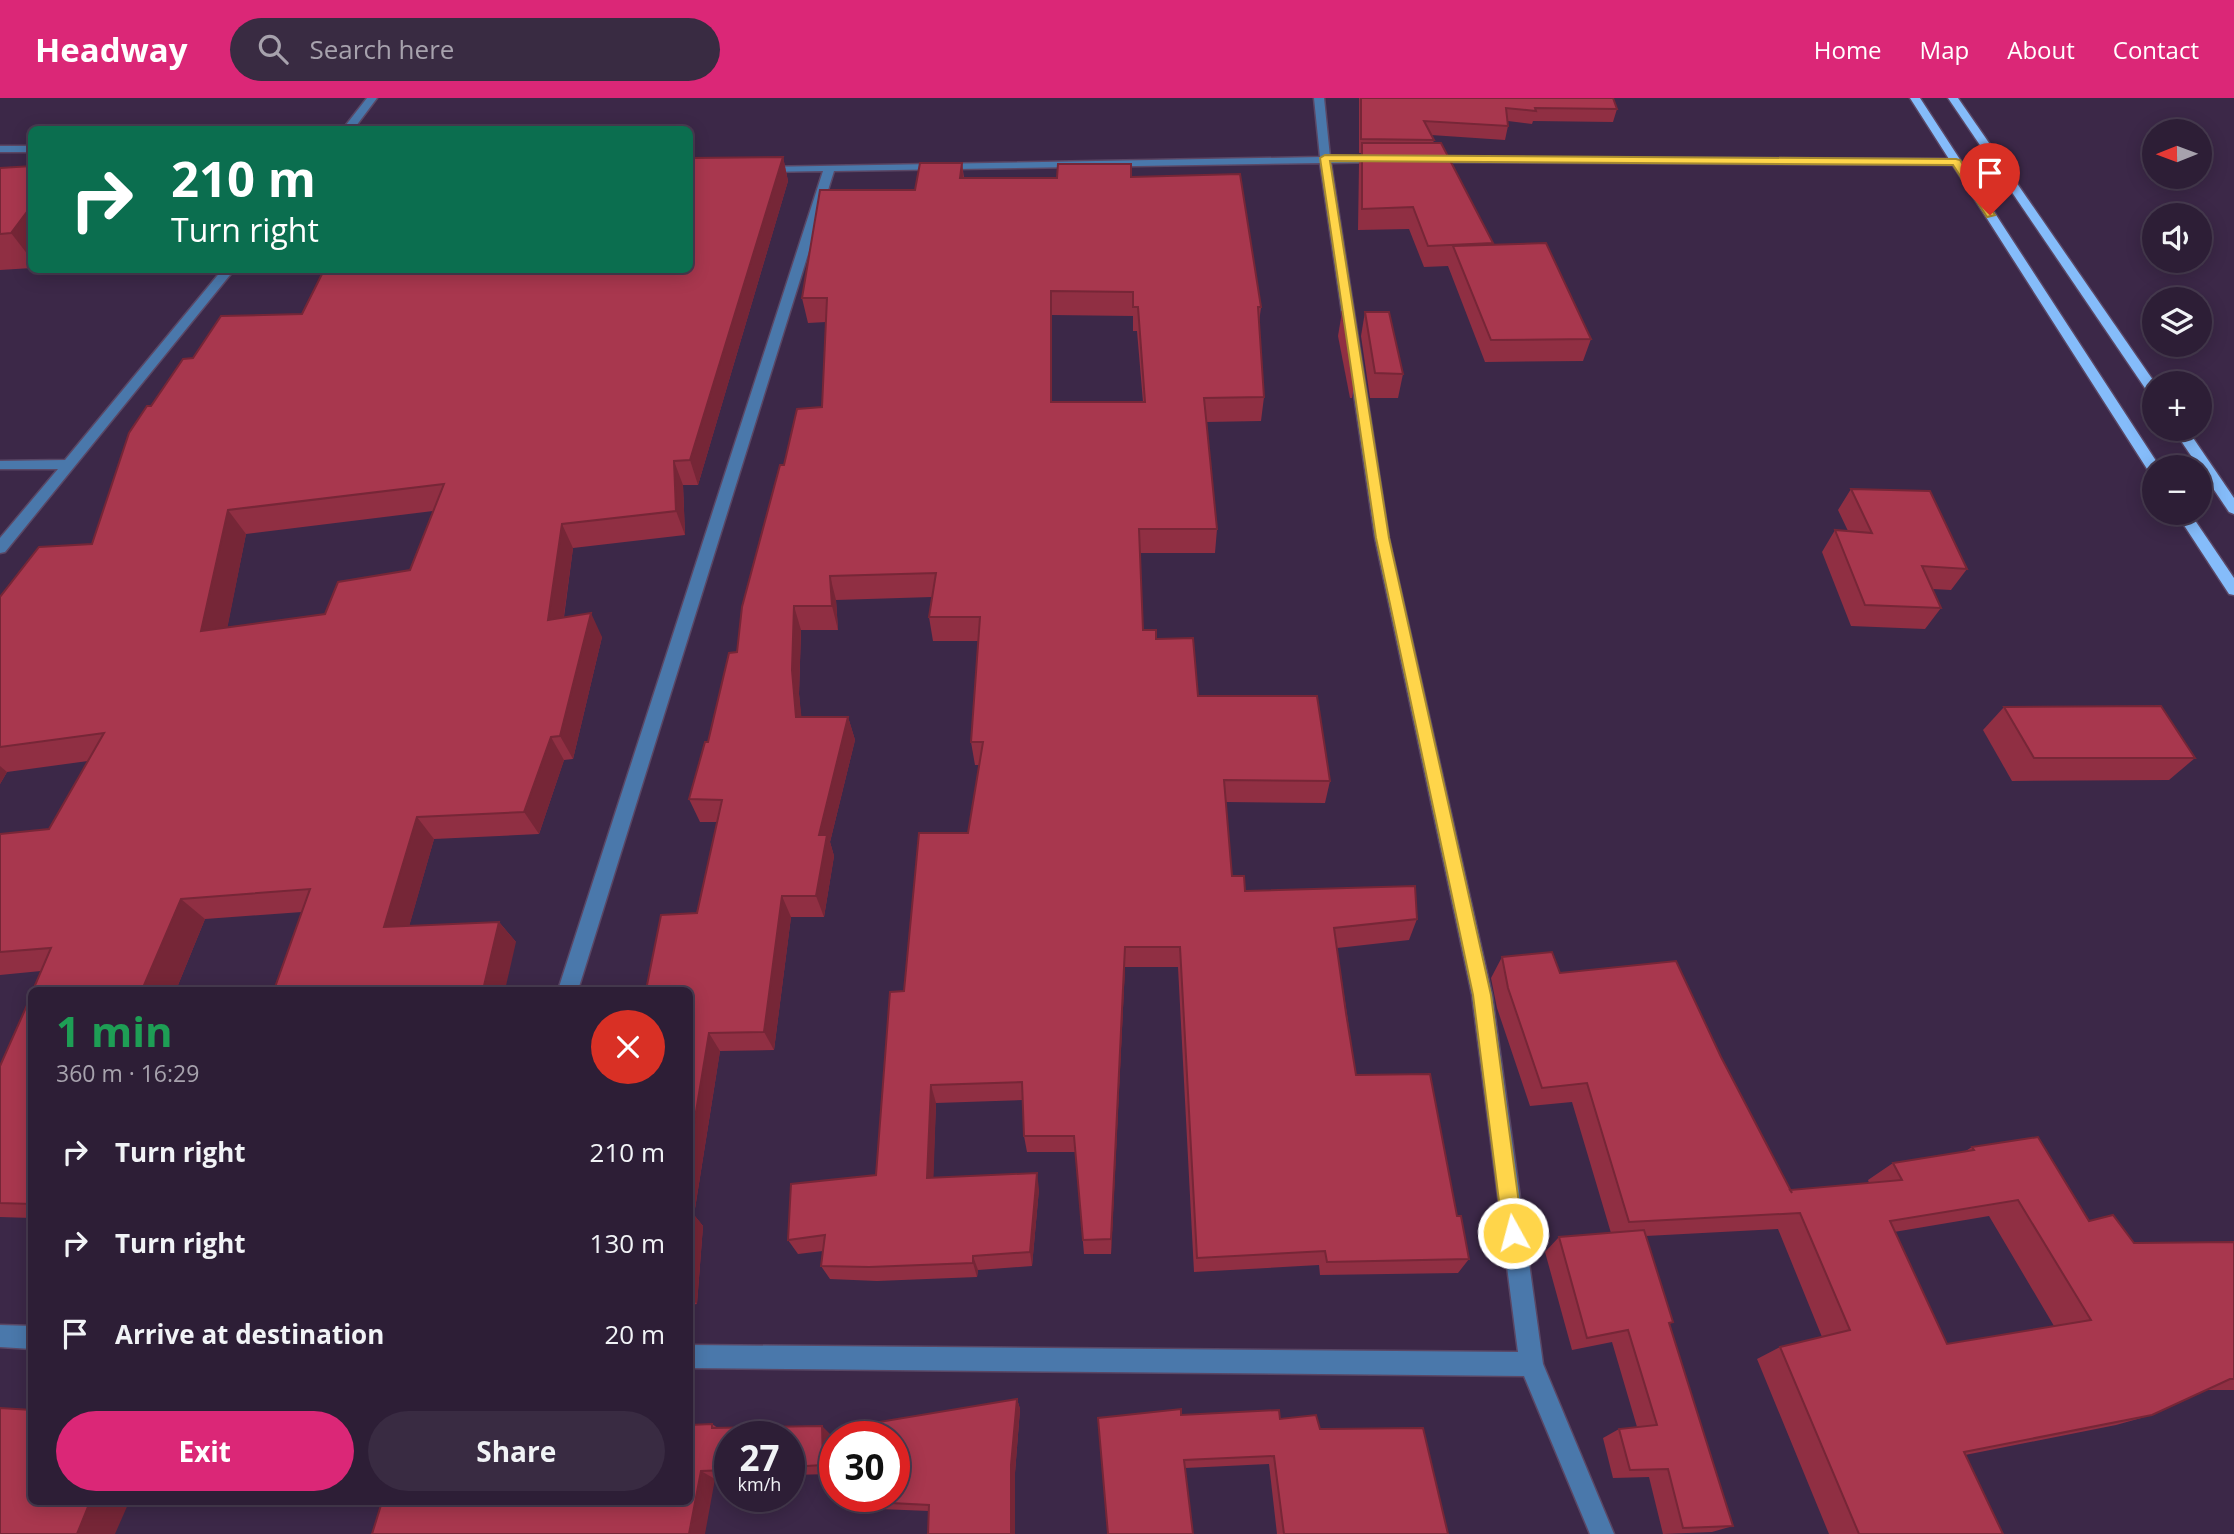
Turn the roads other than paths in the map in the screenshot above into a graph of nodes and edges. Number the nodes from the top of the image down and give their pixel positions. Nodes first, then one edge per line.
1 (372, 98) edge
2 (1319, 98) edge
3 (1915, 98) edge
4 (1953, 98) edge
5 (350, 126) edge
6 (0, 149) edge
7 (28, 149) edge
8 (1325, 158) junction
9 (1394, 159) edge
10 (1421, 159) edge
11 (1956, 162) junction
12 (745, 169) edge
13 (829, 170) junction
14 (225, 273) edge
15 (2142, 373) edge
16 (2188, 441) edge
17 (2145, 455) edge
18 (66, 464) junction
19 (0, 465) edge
20 (2234, 509) edge
21 (2191, 525) edge
22 (0, 548) edge
23 (2234, 590) edge
24 (569, 987) edge
25 (0, 1336) edge
26 (28, 1338) edge
27 (693, 1357) edge
28 (1531, 1364) junction
29 (1602, 1534) edge

1 - 5 street
2 - 8 street
3 - 11 main road
4 - 15 main road
6 - 7 street
8 - 9 street
8 - 13 street
8 - 28 street
10 - 11 street
11 - 17 main road
12 - 13 street
13 - 24 street
14 - 18 street
16 - 20 main road
18 - 19 street
18 - 22 street
21 - 23 main road
25 - 26 street
27 - 28 street
28 - 29 street

